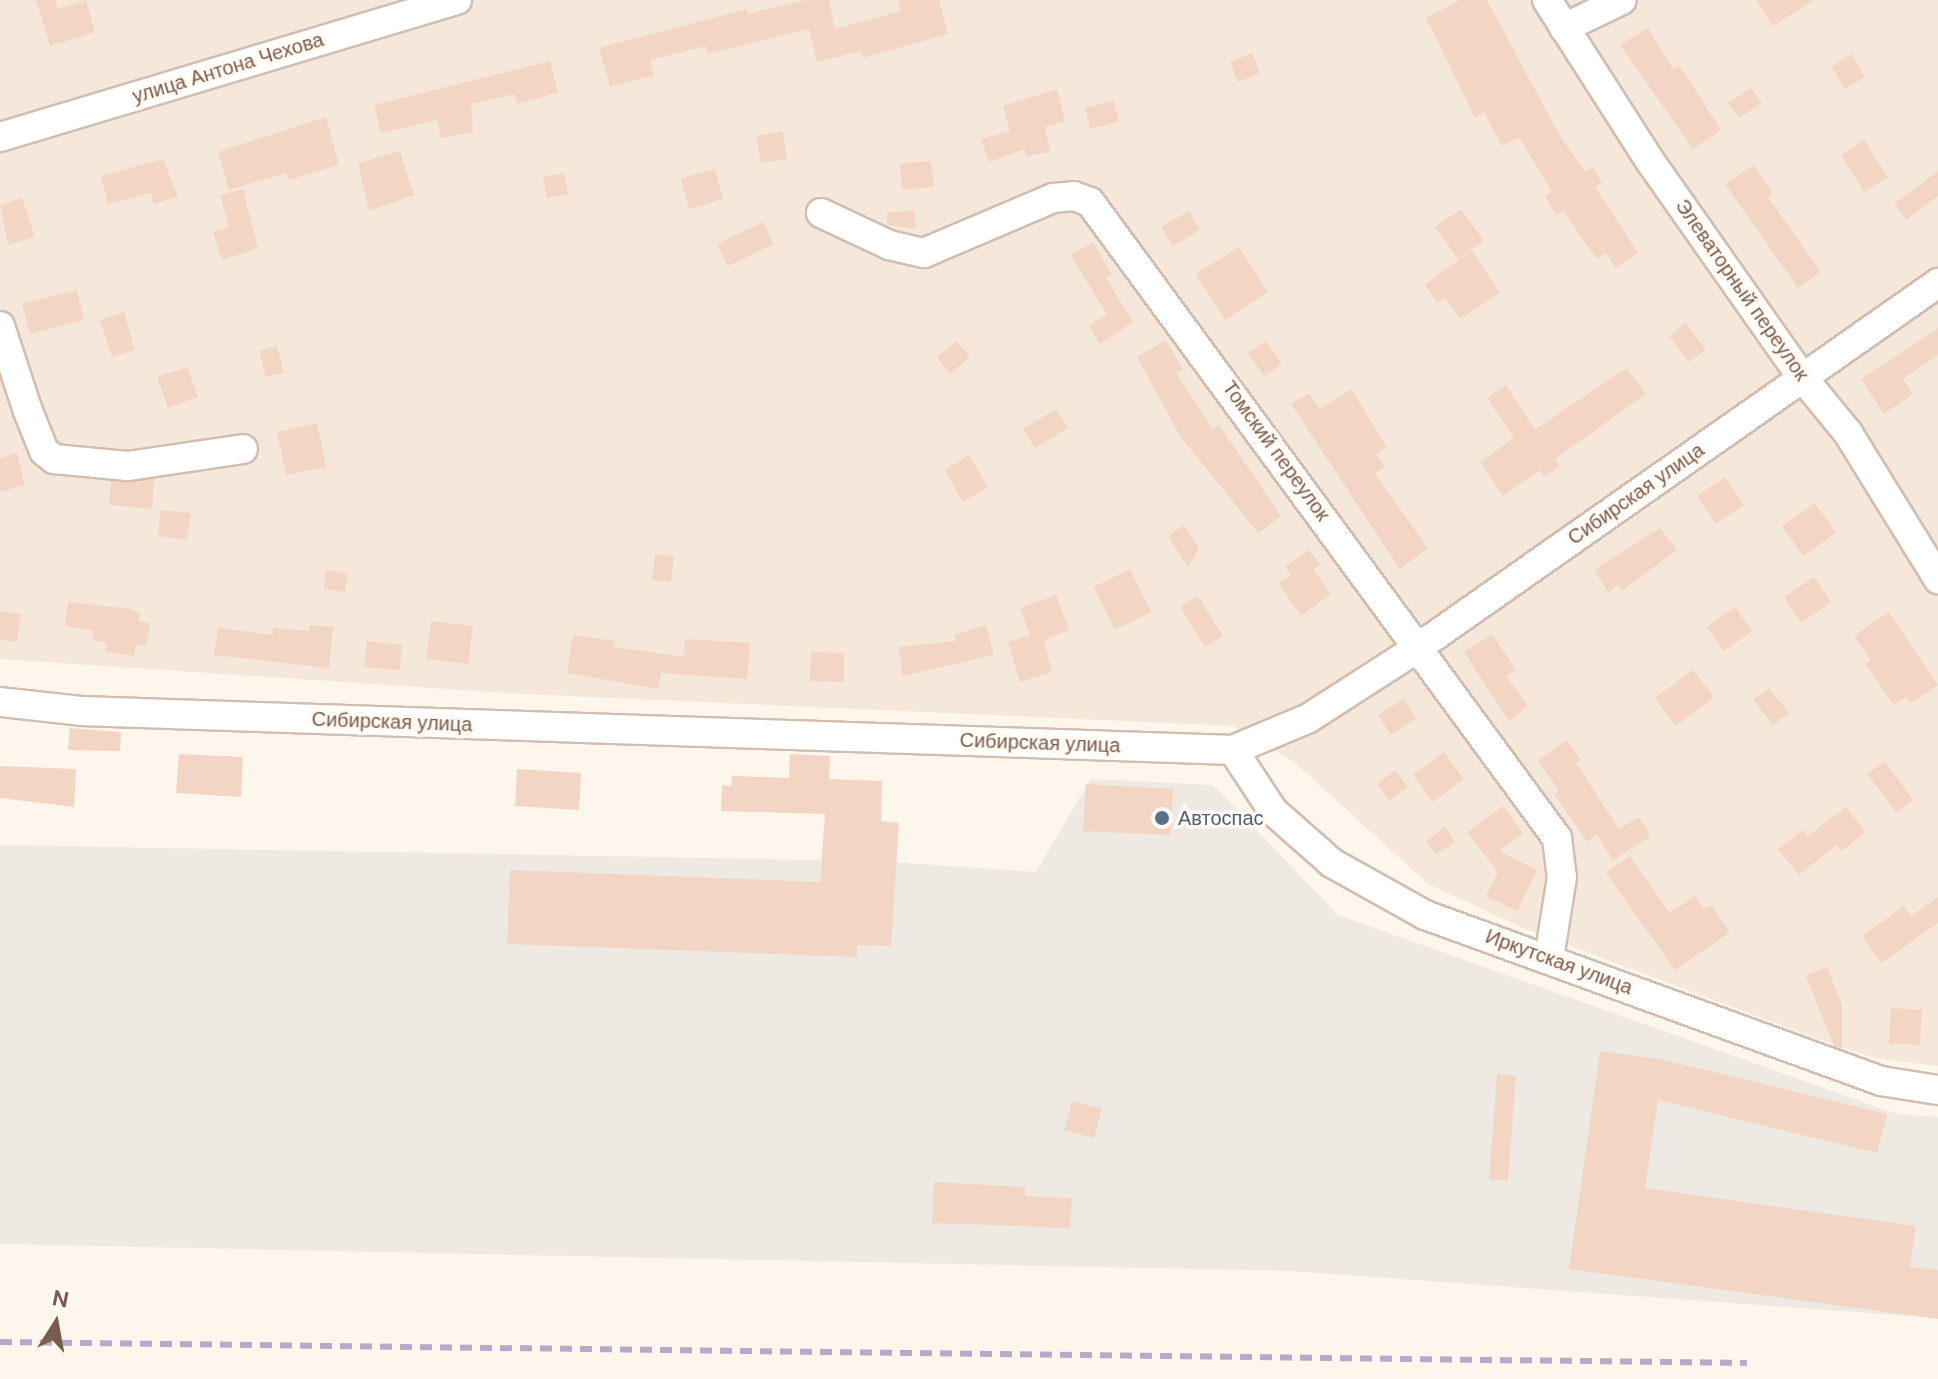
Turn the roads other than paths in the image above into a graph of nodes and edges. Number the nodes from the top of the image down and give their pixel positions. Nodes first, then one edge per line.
1 (457, 0) edge
2 (1547, 0) edge
3 (1622, 0) edge
4 (1564, 28) junction
5 (0, 137) edge
6 (821, 213) dead end
7 (1938, 283) edge
8 (0, 326) edge
9 (1802, 377) junction
10 (243, 449) dead end
11 (1938, 579) edge
12 (1419, 647) junction
13 (0, 702) edge
14 (1233, 750) junction
15 (1549, 958) junction
16 (1938, 1090) edge

1 - 5 street, улица Антона Чехова
2 - 4 street, Элеваторный переулок
3 - 4 street
4 - 9 street, Элеваторный переулок
6 - 12 street, Томский переулок
7 - 9 street, Сибирская улица
8 - 10 street
9 - 11 street, Элеваторный переулок
9 - 12 street, Сибирская улица
12 - 14 street, Сибирская улица
12 - 15 street, Томский переулок
13 - 14 street, Сибирская улица
14 - 15 street, Иркутская улица
15 - 16 street, Иркутская улица

